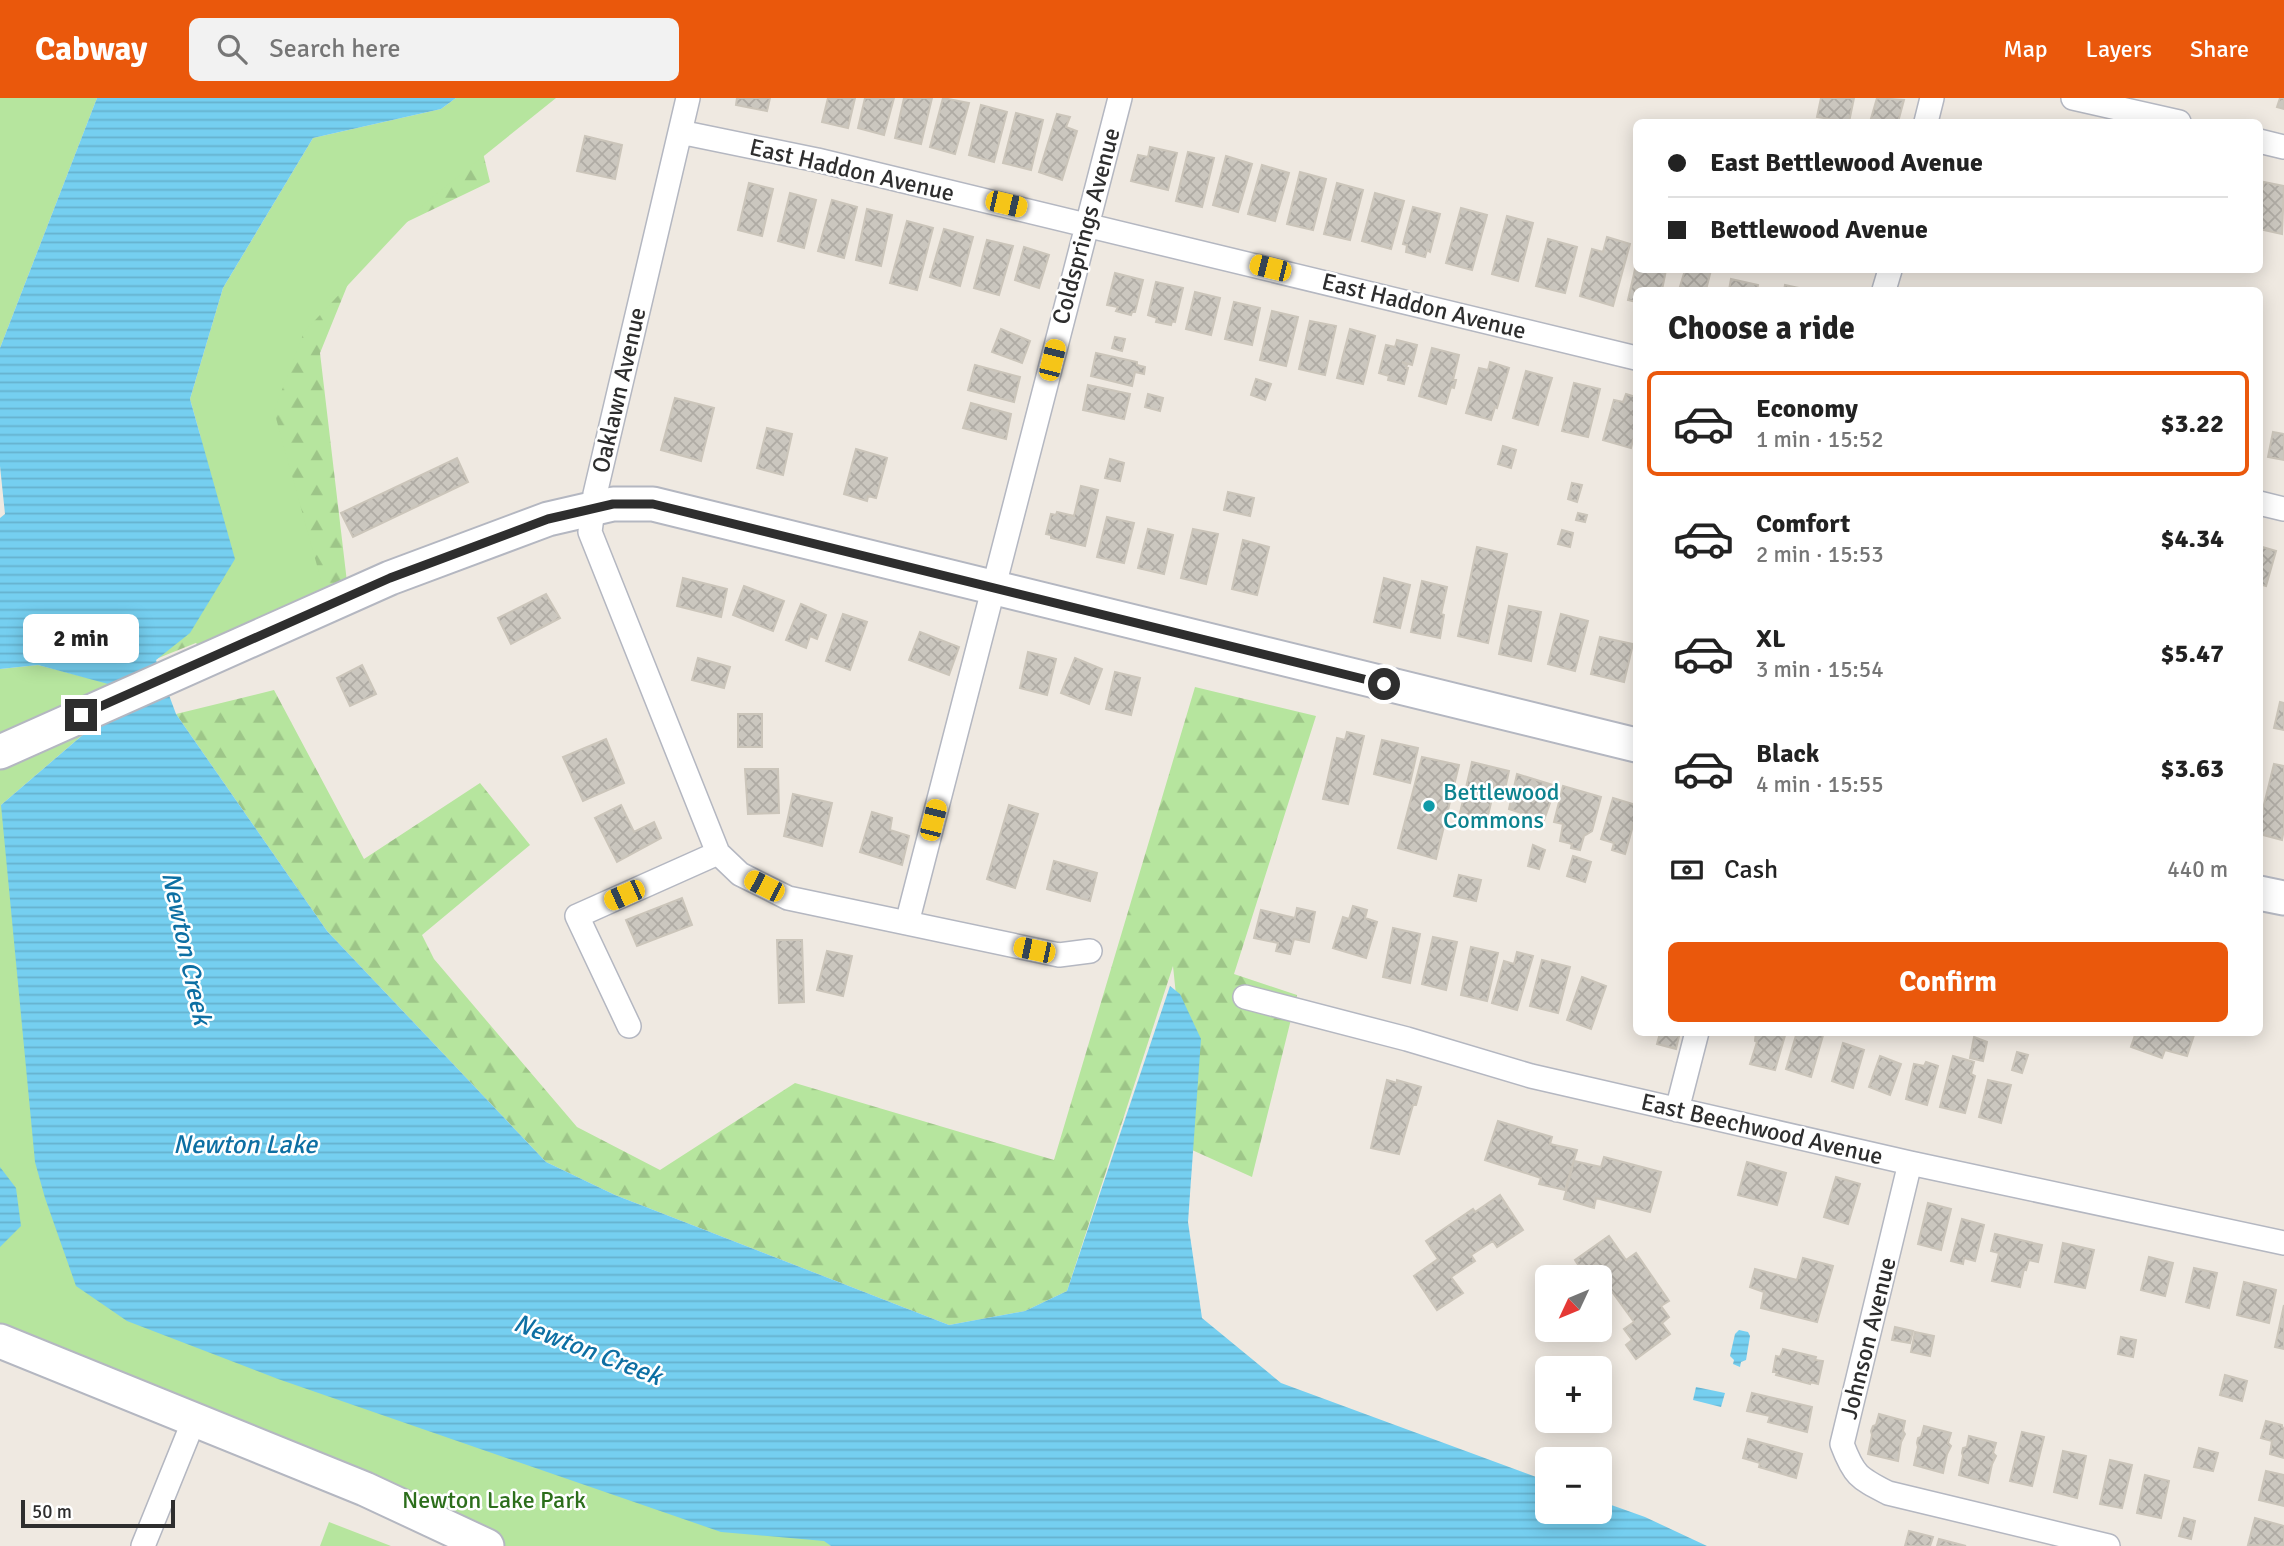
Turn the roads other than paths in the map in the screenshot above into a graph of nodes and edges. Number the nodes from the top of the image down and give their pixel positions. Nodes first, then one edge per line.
1 (688, 98) edge
2 (1120, 98) edge
3 (1932, 98) edge
4 (2073, 98) edge
5 (1927, 119) edge
6 (2166, 119) edge
7 (680, 132) junction
8 (2263, 142) edge
9 (2284, 147) edge
10 (1086, 223) junction
11 (1633, 357) edge
12 (2263, 504) edge
13 (594, 509) junction
14 (2284, 509) edge
15 (993, 589) junction
16 (1633, 745) edge
17 (0, 752) edge
18 (724, 860) junction
19 (2263, 894) edge
20 (2284, 898) edge
21 (906, 923) junction
22 (1090, 951) dead end
23 (1245, 997) dead end
24 (629, 1026) dead end
25 (1696, 1036) edge
26 (1677, 1110) junction
27 (1910, 1163) junction
28 (2284, 1243) edge
29 (0, 1341) edge
30 (194, 1420) junction
31 (143, 1546) edge
32 (487, 1546) edge
33 (2108, 1546) edge

1 - 7 street, Oaklawn Avenue
2 - 10 street, Coldsprings Avenue
3 - 5 street
4 - 6 street
7 - 10 street, East Haddon Avenue
7 - 13 street, Oaklawn Avenue
8 - 9 street
10 - 11 street, East Haddon Avenue
10 - 15 street, Coldsprings Avenue
12 - 14 street
13 - 15 street
13 - 17 street
13 - 18 street, Oaklawn Avenue
15 - 16 street
15 - 21 street, Coldsprings Avenue
18 - 21 street
18 - 24 street
19 - 20 street
21 - 22 street
23 - 26 street, East Beechwood Avenue
25 - 26 street
26 - 27 street, East Beechwood Avenue
27 - 28 street, East Beechwood Avenue
27 - 33 street, Johnson Avenue
29 - 30 street
30 - 31 street
30 - 32 street

